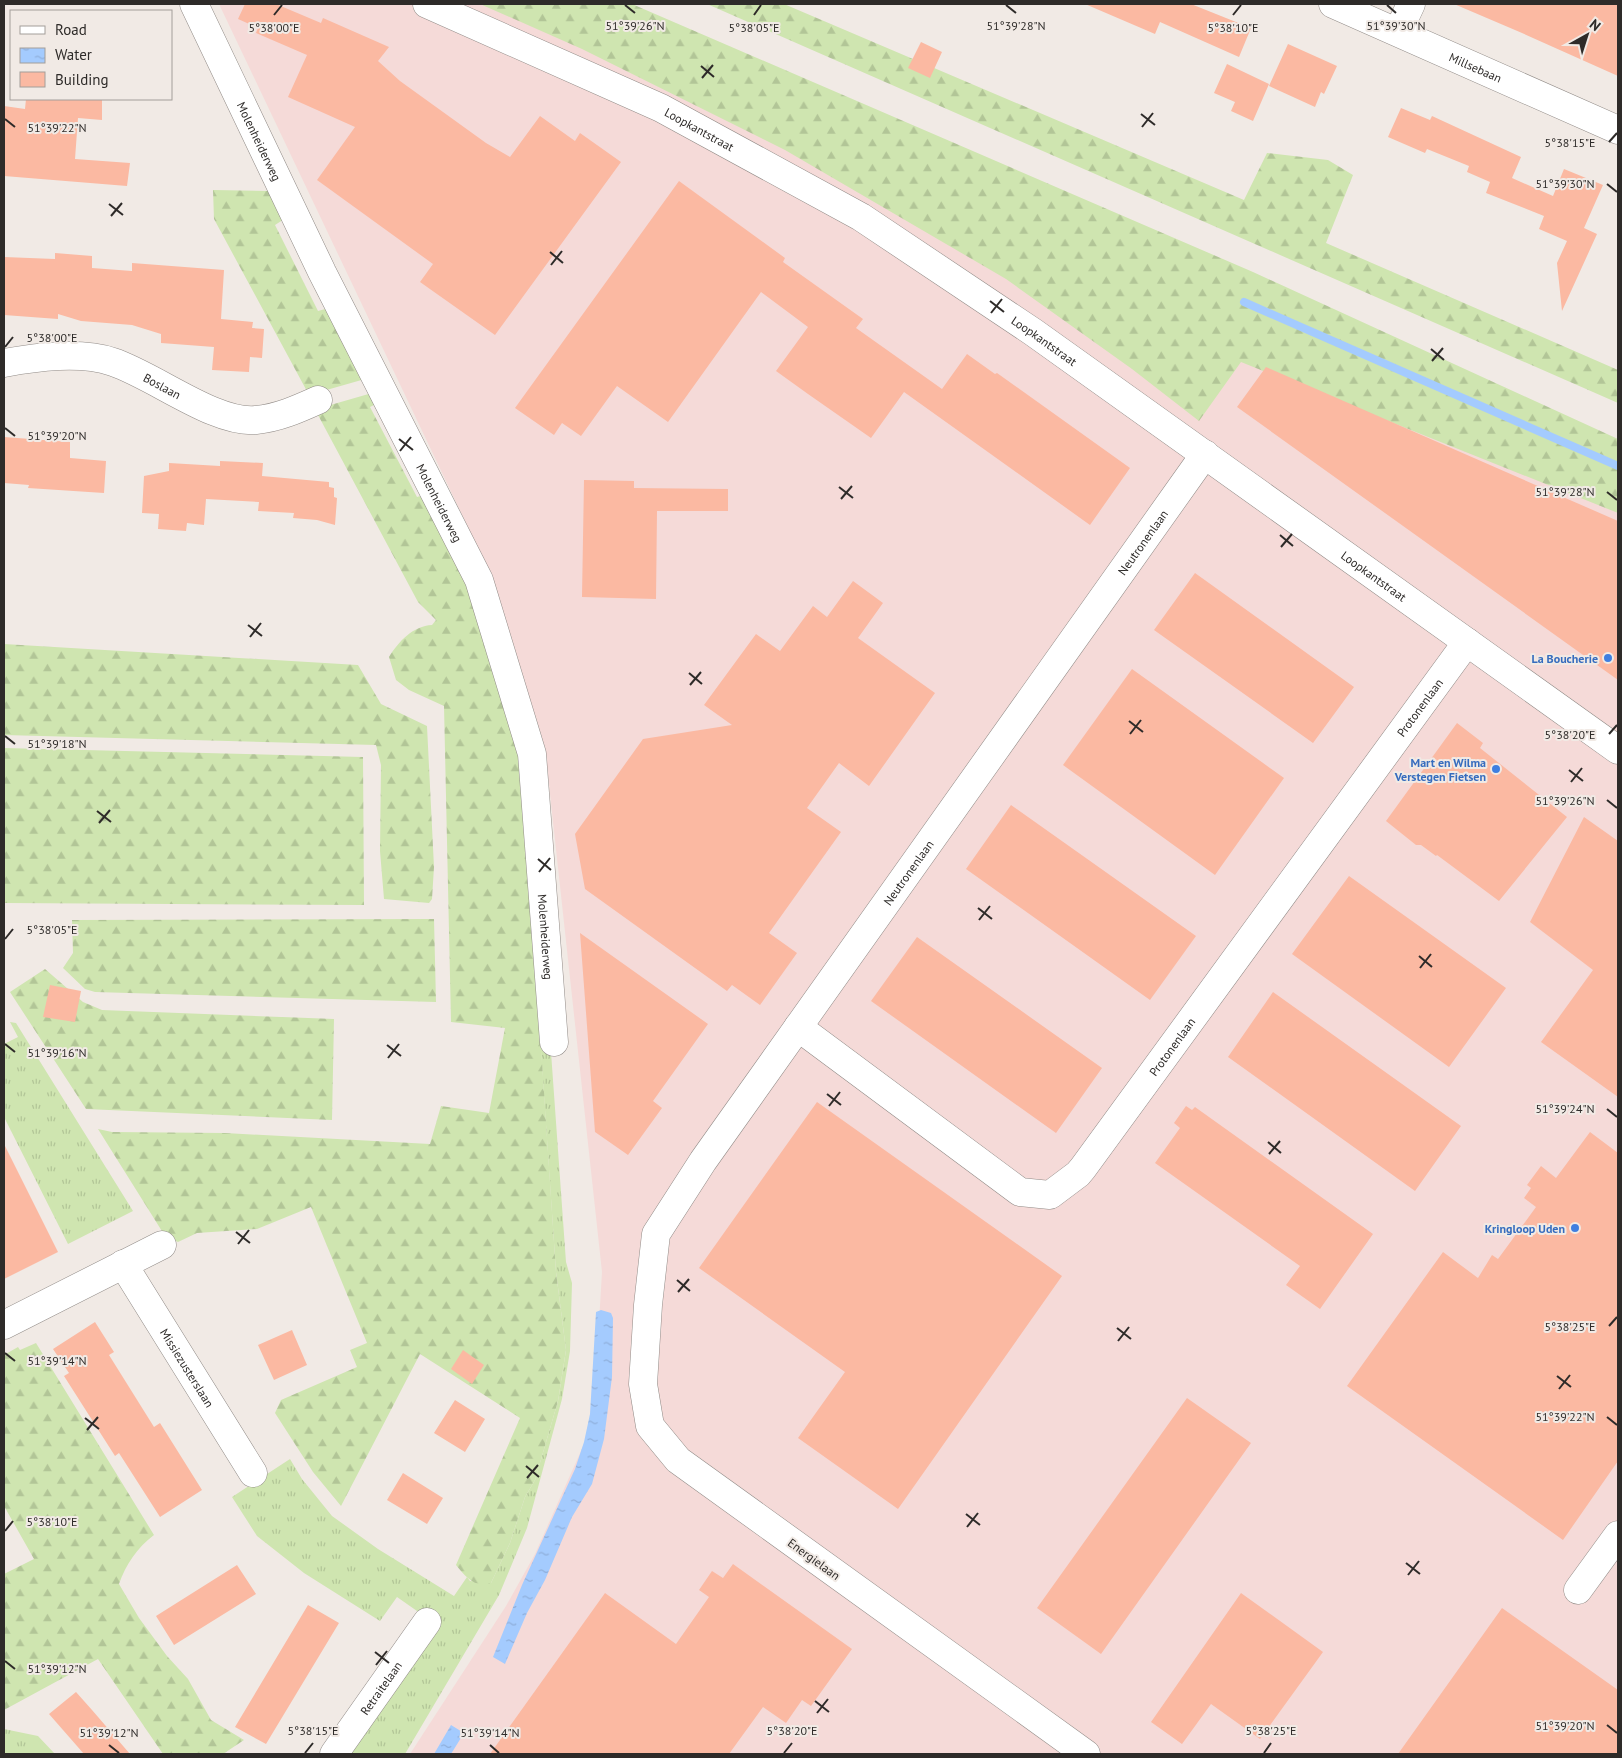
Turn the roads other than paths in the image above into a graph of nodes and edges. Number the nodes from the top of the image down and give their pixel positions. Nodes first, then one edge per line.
1 (194, 4) edge
2 (427, 4) edge
3 (1333, 4) edge
4 (1411, 4) edge
5 (1398, 32) junction
6 (1618, 130) edge
7 (4, 363) edge
8 (318, 400) dead end
9 (1205, 454) junction
10 (1467, 642) junction
11 (1618, 750) edge
12 (798, 1027) junction
13 (554, 1042) dead end
14 (162, 1245) dead end
15 (122, 1264) junction
16 (648, 1305) joint
17 (4, 1325) edge
18 (253, 1473) dead end
19 (1618, 1535) edge
20 (1578, 1590) dead end
21 (427, 1622) dead end
22 (334, 1754) edge
23 (1086, 1754) edge

1 - 13 street, Molenheiderweg
2 - 9 street, Loopkantstraat
3 - 5 street, Millsebaan
4 - 5 street
5 - 6 street, Millsebaan
7 - 8 street, Boslaan
9 - 10 street, Loopkantstraat
9 - 12 street, Neutronenlaan
10 - 11 street, Loopkantstraat
10 - 12 street, Protonenlaan
12 - 16 street, Neutronenlaan
14 - 15 street
15 - 17 street
15 - 18 street, Missiezusterslaan
16 - 23 street, Energielaan
19 - 20 street
21 - 22 street, Retraitelaan

